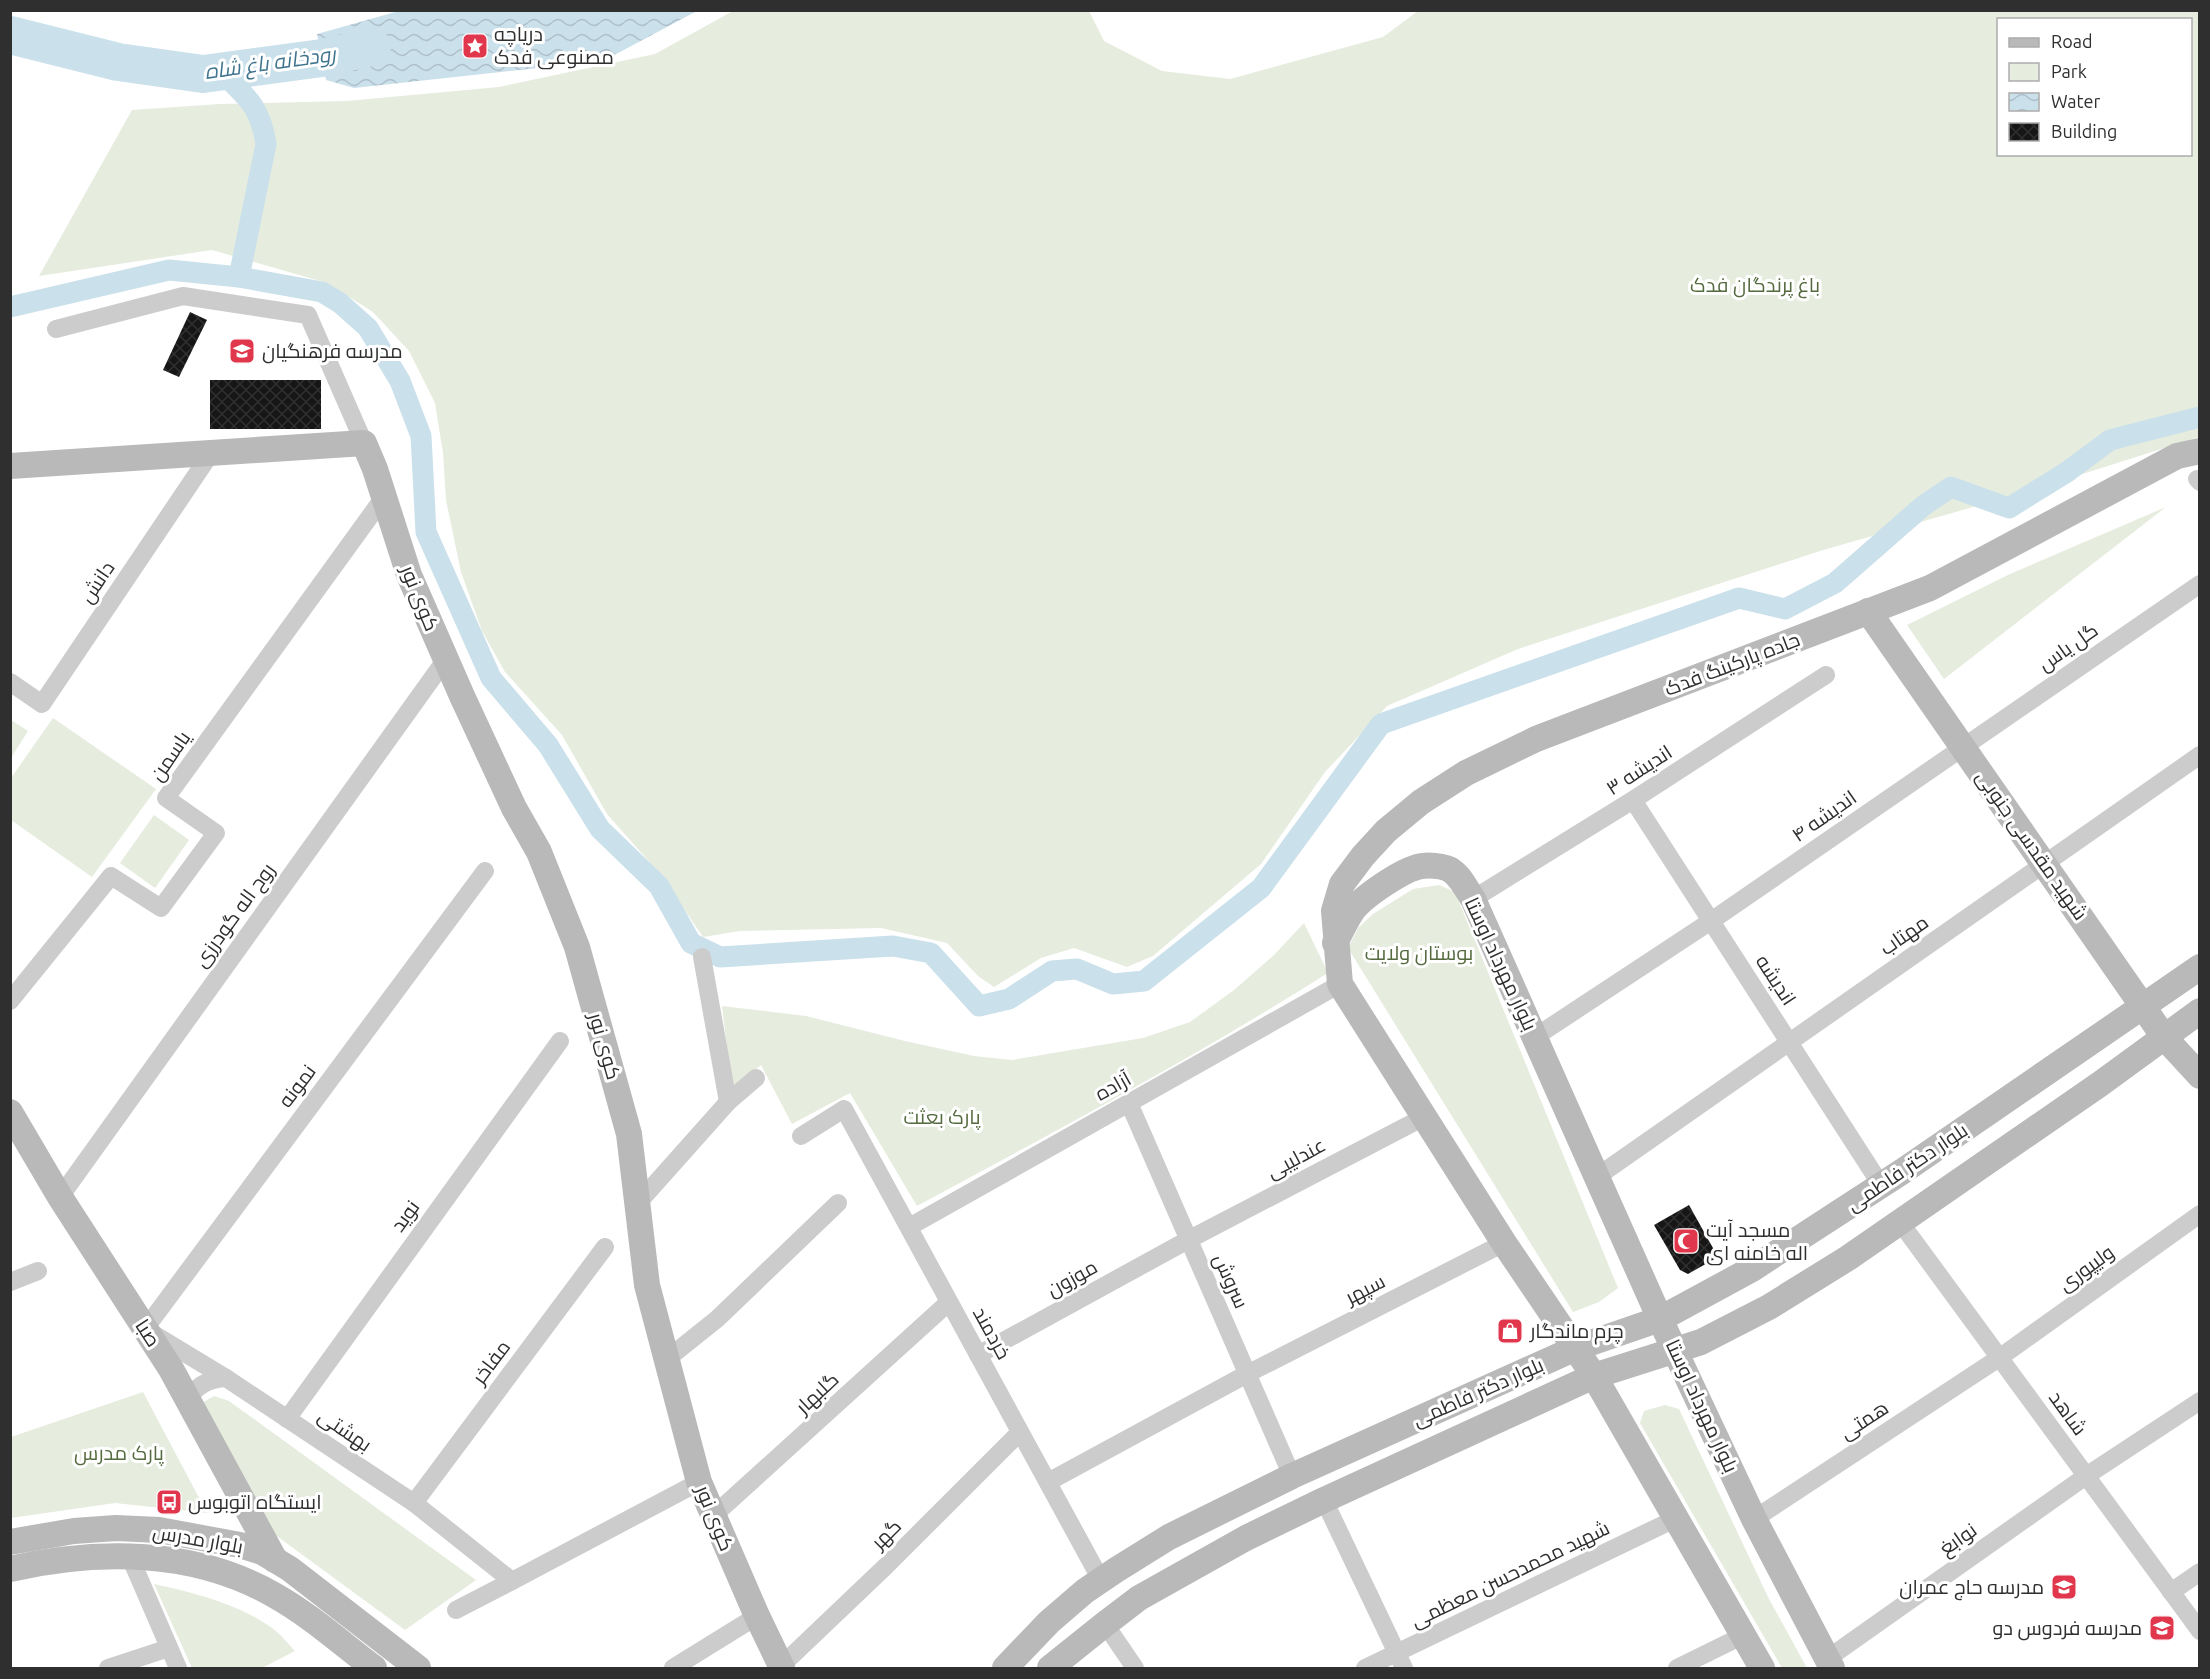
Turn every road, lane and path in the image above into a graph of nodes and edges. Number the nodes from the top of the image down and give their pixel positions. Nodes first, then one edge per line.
1 (56, 329) dead end
2 (364, 443) junction
3 (2199, 451) edge
4 (211, 453) junction
5 (13, 469) edge
6 (384, 497) junction
7 (2199, 584) edge
8 (1868, 611) junction
9 (446, 659) junction
10 (1826, 675) dead end
11 (10, 682) edge
12 (1963, 747) junction
13 (2199, 755) edge
14 (1633, 800) junction
15 (2044, 864) junction
16 (485, 871) dead end
17 (1473, 899) junction
18 (1711, 921) junction
19 (1335, 943) junction
20 (702, 957) dead end
21 (2199, 967) edge
22 (1340, 984) junction
23 (10, 1001) edge
24 (2144, 1005) junction
25 (2199, 1011) edge
26 (1535, 1037) junction
27 (2164, 1037) junction
28 (560, 1041) dead end
29 (1789, 1042) junction
30 (2199, 1076) edge
31 (756, 1078) dead end
32 (728, 1102) junction
33 (1129, 1103) junction
34 (10, 1112) edge
35 (1424, 1117) junction
36 (801, 1136) dead end
37 (1598, 1176) junction
38 (1881, 1185) junction
39 (60, 1197) junction
40 (638, 1203) junction
41 (838, 1203) dead end
42 (2199, 1214) edge
43 (1900, 1222) junction
44 (909, 1227) junction
45 (1188, 1240) junction
46 (1504, 1244) junction
47 (605, 1247) dead end
48 (38, 1271) dead end
49 (10, 1282) edge
50 (949, 1302) junction
51 (1660, 1318) junction
52 (145, 1329) junction
53 (1576, 1348) junction
54 (1677, 1351) junction
55 (978, 1355) junction
56 (1999, 1358) junction
57 (667, 1359) junction
58 (1247, 1374) junction
59 (1594, 1376) junction
60 (226, 1378) junction
61 (187, 1398) junction
62 (2199, 1401) edge
63 (287, 1419) junction
64 (1020, 1432) junction
65 (1292, 1476) junction
66 (2086, 1476) junction
67 (699, 1482) junction
68 (1048, 1482) junction
69 (1324, 1500) junction
70 (414, 1503) junction
71 (713, 1516) junction
72 (1675, 1519) junction
73 (1754, 1519) junction
74 (10, 1542) edge
75 (130, 1557) junction
76 (275, 1560) junction
77 (10, 1569) edge
78 (2199, 1572) edge
79 (1101, 1580) junction
80 (512, 1581) junction
81 (2171, 1592) junction
82 (456, 1610) dead end
83 (757, 1616) junction
84 (1105, 1624) junction
85 (2199, 1631) edge
86 (1742, 1635) junction
87 (169, 1648) junction
88 (1400, 1661) edge
89 (402, 1663) edge
90 (1829, 1664) edge
91 (781, 1667) edge
92 (108, 1668) edge
93 (178, 1668) edge
94 (374, 1668) edge
95 (673, 1668) edge
96 (1005, 1668) edge
97 (1050, 1668) edge
98 (1135, 1668) edge
99 (1365, 1668) edge
100 (1677, 1668) edge
101 (1762, 1668) edge

1 - 2 street
2 - 4 main road
2 - 6 main road, کوی نور
3 - 8 main road, جاده پارکینگ فدک
4 - 5 main road
4 - 11 street, دانش
6 - 9 main road, کوی نور
6 - 23 street, یاسمن
7 - 12 street, گل یاس
8 - 12 main road, شهید مقدسی جنوبی
8 - 19 main road, جاده پارکینگ فدک
9 - 39 street, روح اله گودرزی
9 - 40 main road, کوی نور
10 - 14 street, اندیشه ۳
12 - 15 main road, شهید مقدسی جنوبی
12 - 18 street, اندیشه ۴
13 - 15 street, مهتاب
14 - 17 street, اندیشه ۳
14 - 18 street, اندیشه
15 - 24 main road, شهید مقدسی جنوبی
15 - 29 street, مهتاب
16 - 52 street, نمونه
17 - 19 main road, بلوار مهرداد اوستا
17 - 26 main road, بلوار مهرداد اوستا
18 - 26 street, اندیشه ۴
18 - 29 street, اندیشه
19 - 22 main road
20 - 32 street
21 - 24 main road, بلوار دکتر فاطمی
22 - 33 street, آزاده
22 - 35 main road
24 - 27 main road, شهید مقدسی جنوبی
24 - 38 main road, بلوار دکتر فاطمی
25 - 27 main road, بلوار دکتر فاطمی
26 - 37 main road, بلوار مهرداد اوستا
27 - 30 main road, شهید مقدسی جنوبی
27 - 43 main road, بلوار دکتر فاطمی
28 - 63 street, نوید
29 - 37 street, مهتاب
29 - 38 street, اندیشه
31 - 32 street
32 - 40 street
33 - 44 street, آزاده
33 - 45 street, سروش
34 - 39 main road, صبا
35 - 45 street, عندلیبی
35 - 46 main road
36 - 44 street, خردمند
37 - 51 main road, بلوار مهرداد اوستا
38 - 51 main road, بلوار دکتر فاطمی
39 - 52 main road, صبا
40 - 57 main road, کوی نور
41 - 57 street
42 - 56 street, ولیپوری
43 - 54 main road, بلوار دکتر فاطمی
43 - 56 street, شاهد
44 - 50 street, خردمند
45 - 55 street, موزون
45 - 58 street, سروش
46 - 53 main road
46 - 58 street, سپهر
47 - 70 street, مفاخر
48 - 49 street
50 - 55 street, خردمند
50 - 71 street, گلبهار
51 - 53 main road, بلوار دکتر فاطمی
51 - 54 main road, بلوار مهرداد اوستا
52 - 60 street, بهشتی
52 - 61 main road, صبا
53 - 59 main road
53 - 65 main road, بلوار دکتر فاطمی
54 - 59 main road, بلوار دکتر فاطمی
54 - 73 main road, بلوار مهرداد اوستا
55 - 64 street, خردمند
56 - 66 street, شاهد
56 - 73 street, همتی
57 - 67 main road, کوی نور
58 - 65 street, سروش
58 - 68 street, سپهر
59 - 69 main road, بلوار دکتر فاطمی
59 - 72 main road
60 - 61 street
60 - 63 street, بهشتی
61 - 76 main road, صبا
62 - 66 street, نوابغ
63 - 70 street, بهشتی
64 - 68 street, خردمند
64 - 91 street, گهر
65 - 79 main road, بلوار دکتر فاطمی
66 - 81 street, شاهد
66 - 90 street, نوابغ
67 - 71 main road, کوی نور
67 - 80 street
68 - 79 street, خردمند
69 - 84 main road, بلوار دکتر فاطمی
69 - 88 street
70 - 80 street, بهشتی
71 - 83 main road, کوی نور
72 - 86 main road
72 - 88 street, شهید محمدحسن معظمی
73 - 90 main road, بلوار مهرداد اوستا
74 - 76 main road, بلوار مدرس
75 - 77 main road, بلوار مدرس
75 - 87 street
75 - 94 main road, بلوار مدرس
76 - 89 main road, بلوار مدرس
78 - 81 street
79 - 96 main road, بلوار دکتر فاطمی
80 - 82 street
81 - 85 street, شاهد
83 - 91 main road, کوی نور
83 - 95 street
84 - 97 main road, بلوار دکتر فاطمی
84 - 98 street
86 - 100 street
86 - 101 main road
87 - 92 street
87 - 93 street
88 - 99 street, شهید محمدحسن معظمی

